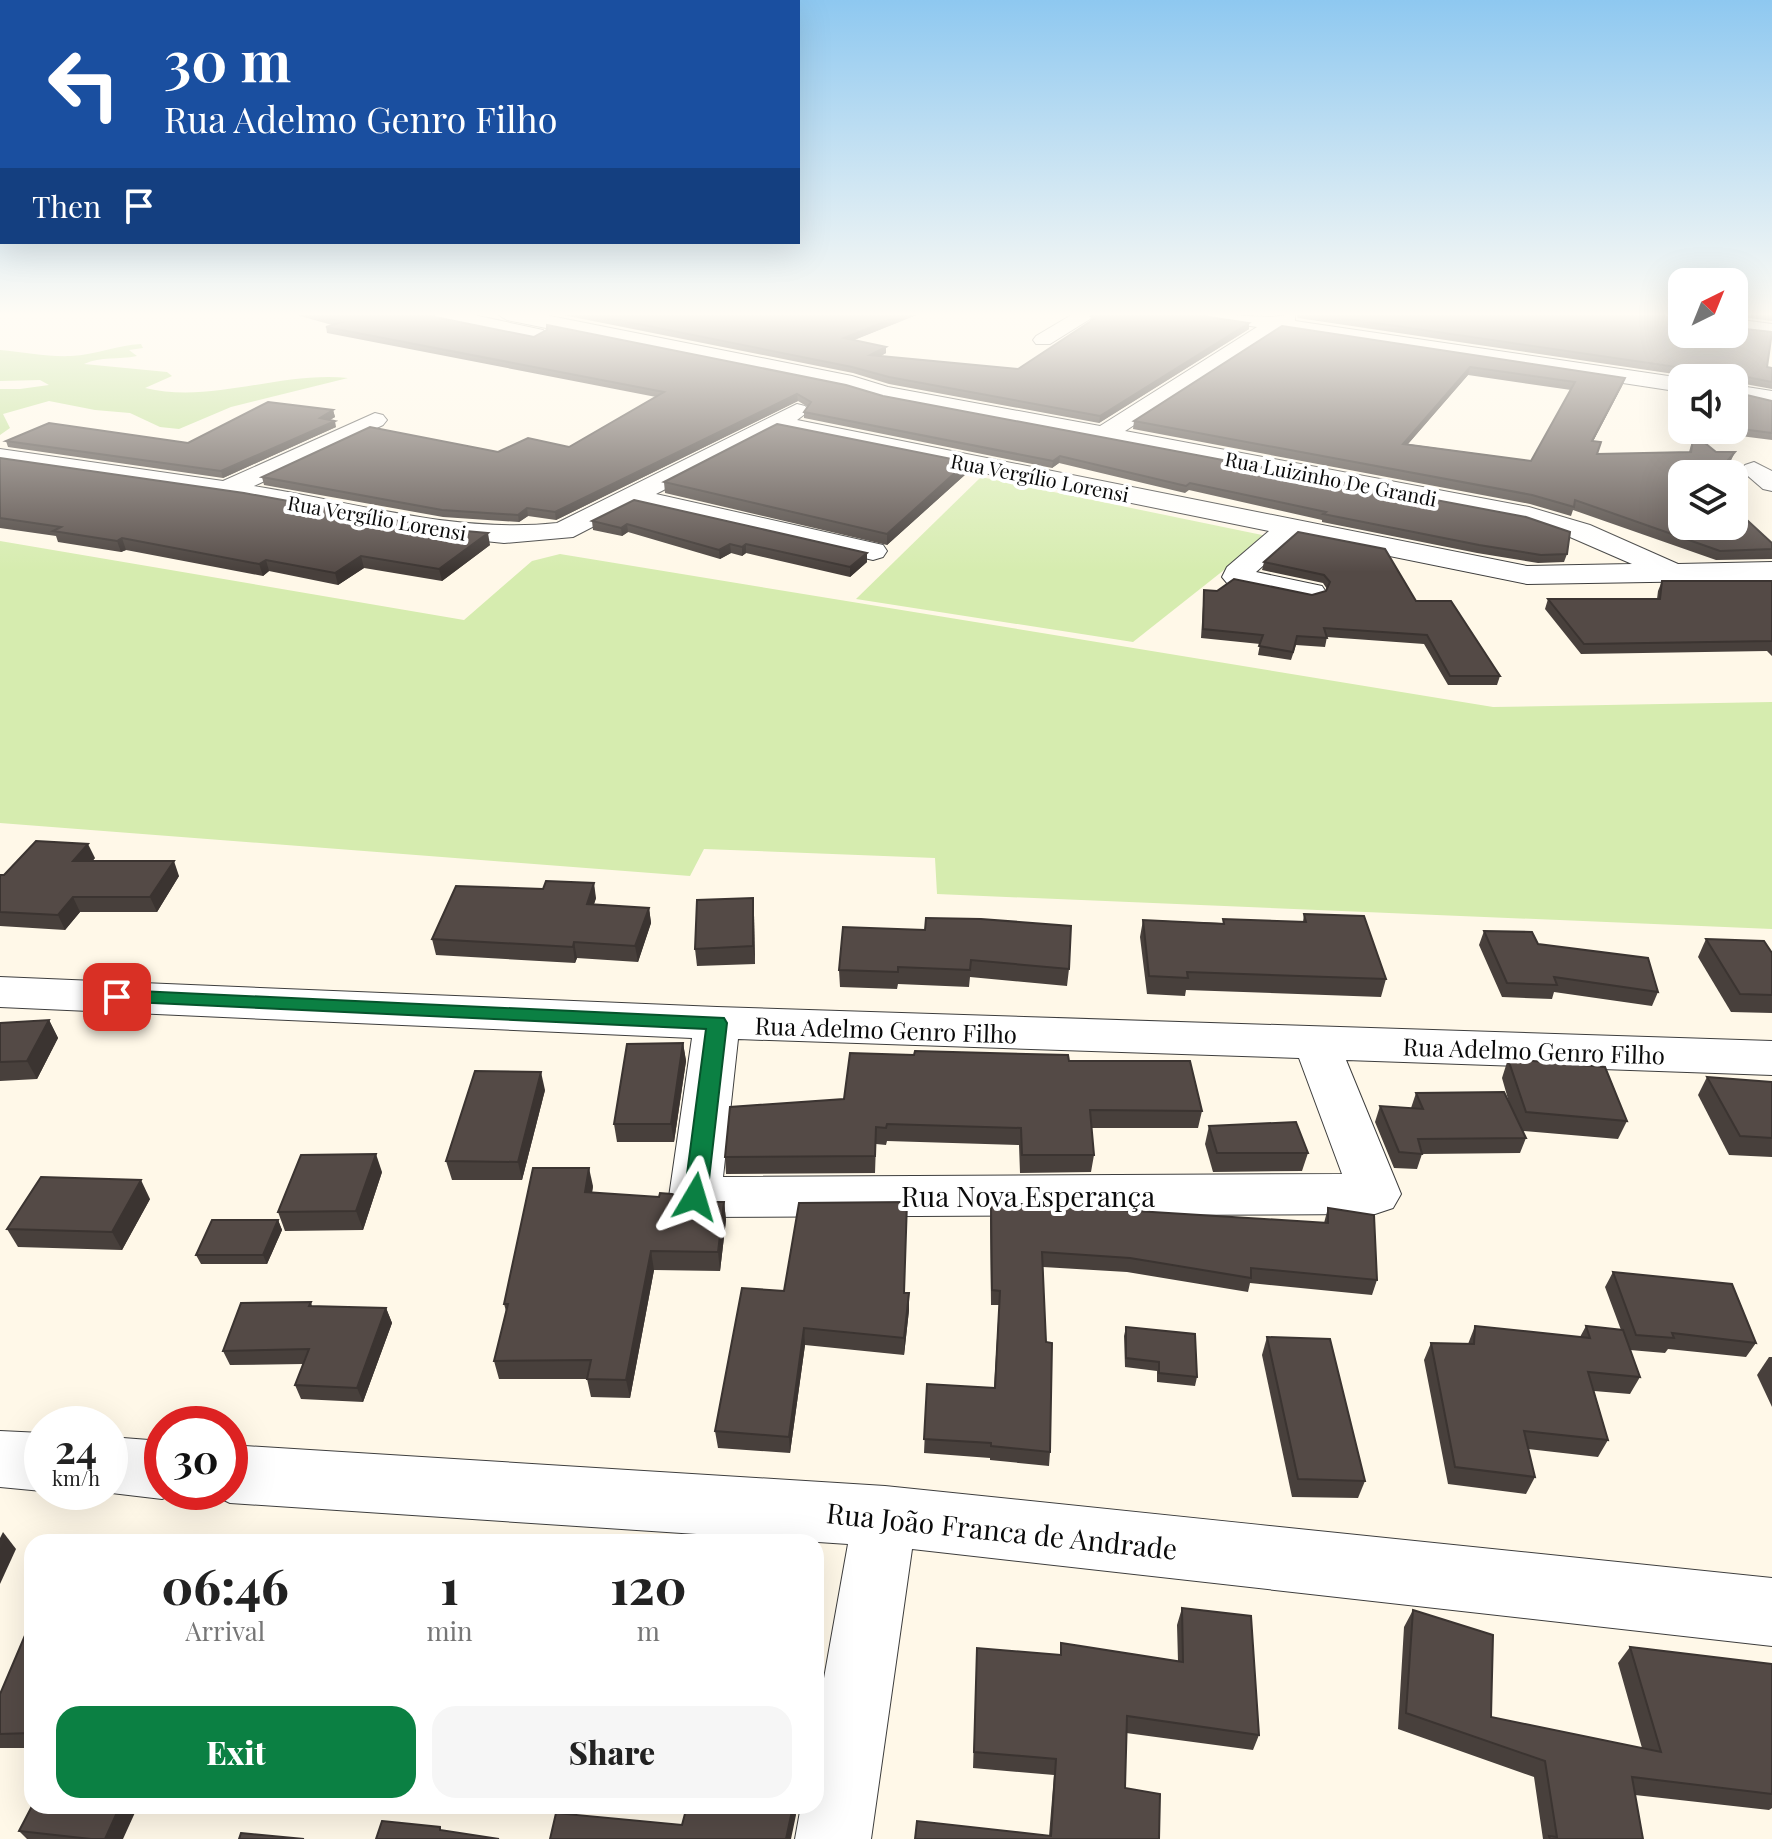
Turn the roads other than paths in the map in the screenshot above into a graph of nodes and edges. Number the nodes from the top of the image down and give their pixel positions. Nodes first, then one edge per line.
1 (820, 400) edge
2 (920, 400) edge
3 (1158, 400) edge
4 (375, 420) dead end
5 (775, 423) junction
6 (1103, 435) junction
7 (0, 457) edge
8 (225, 490) junction
9 (632, 496) junction
10 (1291, 527) junction
11 (873, 551) dead end
12 (1772, 571) edge
13 (1675, 573) junction
14 (1311, 592) edge
15 (0, 992) edge
16 (717, 1023) junction
17 (1316, 1043) junction
18 (1772, 1058) edge
19 (0, 1459) edge
20 (24, 1461) edge
21 (248, 1475) edge
22 (885, 1516) junction
23 (1772, 1612) edge
24 (833, 1839) edge

1 - 5 street, Rua Luizinho De Grandi
2 - 6 street, Rua Luizinho De Grandi
3 - 6 street
4 - 8 street
5 - 9 street, Rua Vergílio Lorensi
5 - 10 street, Rua Vergílio Lorensi
6 - 13 street, Rua Luizinho De Grandi
7 - 8 street, Rua Vergílio Lorensi
8 - 9 street, Rua Vergílio Lorensi
9 - 11 street
10 - 13 street, Rua Vergílio Lorensi
10 - 14 street
12 - 13 street, Rua Vergílio Lorensi
15 - 16 street, Rua Adelmo Genro Filho
16 - 17 street, Rua Adelmo Genro Filho
16 - 17 street, Rua Nova Esperança
17 - 18 street, Rua Adelmo Genro Filho
19 - 20 street
21 - 22 street, Rua João Franca de Andrade
22 - 23 street, Rua João Franca de Andrade
22 - 24 street

